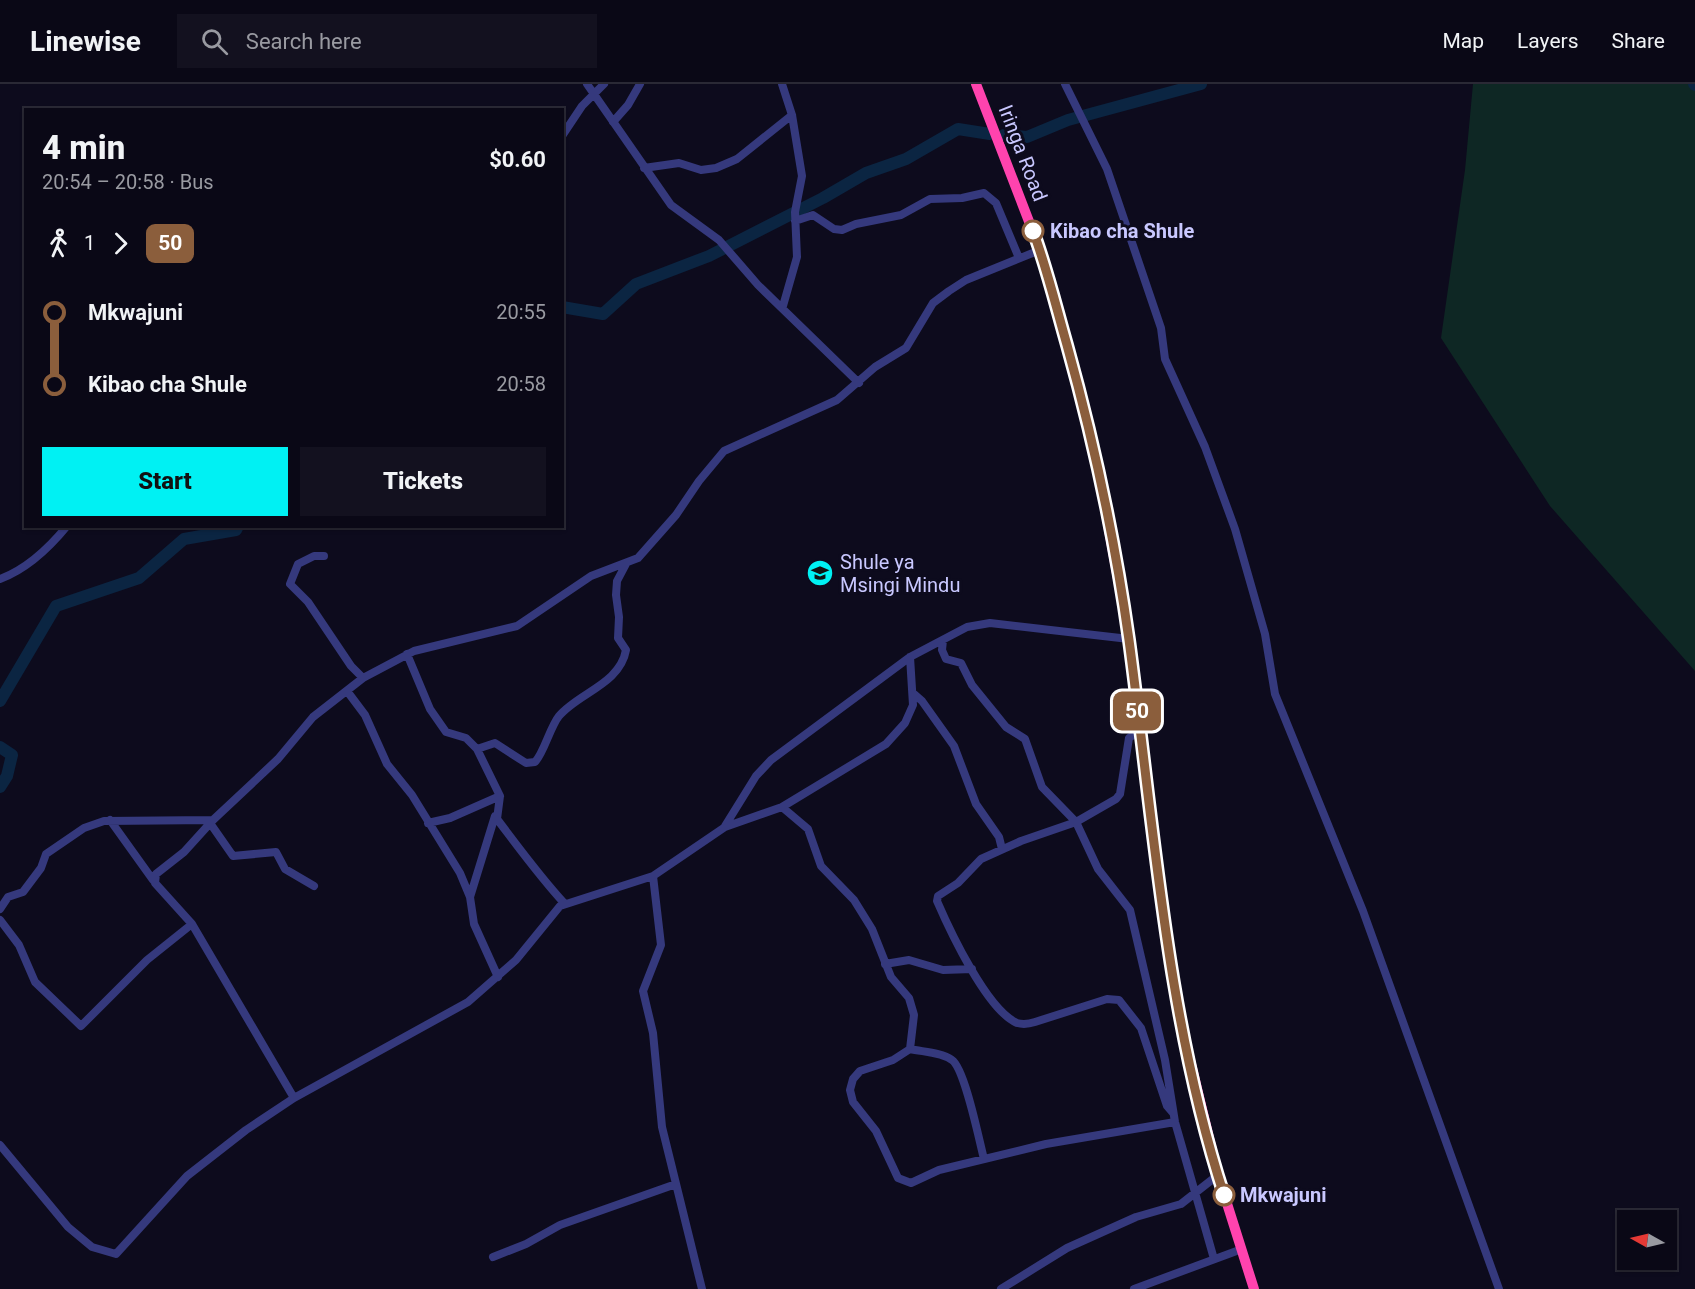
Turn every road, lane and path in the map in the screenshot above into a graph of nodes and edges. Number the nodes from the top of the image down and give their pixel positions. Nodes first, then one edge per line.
1 (587, 84) edge
2 (604, 84) edge
3 (640, 84) edge
4 (782, 84) edge
5 (976, 84) edge
6 (1065, 84) edge
7 (593, 95) junction
8 (792, 115) junction
9 (613, 122) junction
10 (564, 133) edge
11 (644, 168) junction
12 (795, 221) junction
13 (1040, 250) junction
14 (1019, 258) junction
15 (783, 306) junction
16 (859, 383) junction
17 (65, 528) edge
18 (324, 556) dead end
19 (626, 564) junction
20 (0, 579) edge
21 (1129, 639) junction
22 (943, 640) junction
23 (406, 654) junction
24 (910, 657) junction
25 (363, 678) junction
26 (347, 691) junction
27 (914, 694) junction
28 (1139, 731) junction
29 (477, 749) junction
30 (500, 796) junction
31 (782, 807) junction
32 (495, 816) junction
33 (110, 820) junction
34 (212, 822) junction
35 (1076, 822) junction
36 (428, 823) junction
37 (725, 827) junction
38 (1002, 849) junction
39 (653, 876) junction
40 (153, 880) junction
41 (314, 886) dead end
42 (470, 897) junction
43 (565, 904) junction
44 (0, 909) edge
45 (0, 920) edge
46 (192, 924) junction
47 (885, 964) junction
48 (972, 969) junction
49 (498, 977) junction
50 (910, 1049) junction
51 (294, 1098) junction
52 (1174, 1118) junction
53 (0, 1145) edge
54 (984, 1159) junction
55 (1218, 1175) junction
56 (676, 1184) junction
57 (1196, 1191) junction
58 (1242, 1250) junction
59 (493, 1257) dead end
60 (1214, 1259) junction
61 (702, 1289) edge
62 (1001, 1289) edge
63 (1134, 1289) edge
64 (1254, 1289) edge
65 (1499, 1289) edge

1 - 7 street
2 - 7 street
3 - 9 street
4 - 8 street
5 - 13 highway, Iringa Road
6 - 65 street
7 - 9 street
7 - 10 street
8 - 11 street
8 - 12 street
9 - 11 street
11 - 15 street
12 - 14 street
12 - 15 street
13 - 14 street
13 - 21 highway, Iringa Road
14 - 16 street
15 - 16 street
16 - 19 street
17 - 20 street
18 - 25 street
19 - 23 street
19 - 29 street
21 - 22 street
21 - 28 highway, Iringa Road
22 - 24 street
22 - 35 street
23 - 25 street
23 - 29 street
24 - 27 street
24 - 37 street
25 - 26 street
26 - 34 street
26 - 36 street
27 - 31 street
27 - 38 street
28 - 35 street
28 - 55 highway, Iringa Road
29 - 30 street
30 - 32 street
30 - 36 street
31 - 37 street
31 - 47 street
32 - 42 street
32 - 43 street
33 - 34 street
33 - 40 street
33 - 44 street
34 - 40 street
34 - 41 street
35 - 38 street
35 - 52 street
36 - 42 street
37 - 39 street
38 - 48 street
39 - 43 street
39 - 56 street
40 - 46 street
42 - 49 street
43 - 49 street
45 - 46 street
46 - 51 street
47 - 48 street
47 - 50 street
48 - 52 street
49 - 51 street
50 - 54 street
50 - 54 street
51 - 53 street
52 - 54 street
52 - 57 street
55 - 57 street
55 - 58 highway, Iringa Road
56 - 59 street
56 - 61 street
57 - 60 street
57 - 62 street
58 - 60 street
58 - 64 highway, Iringa Road
60 - 63 street

